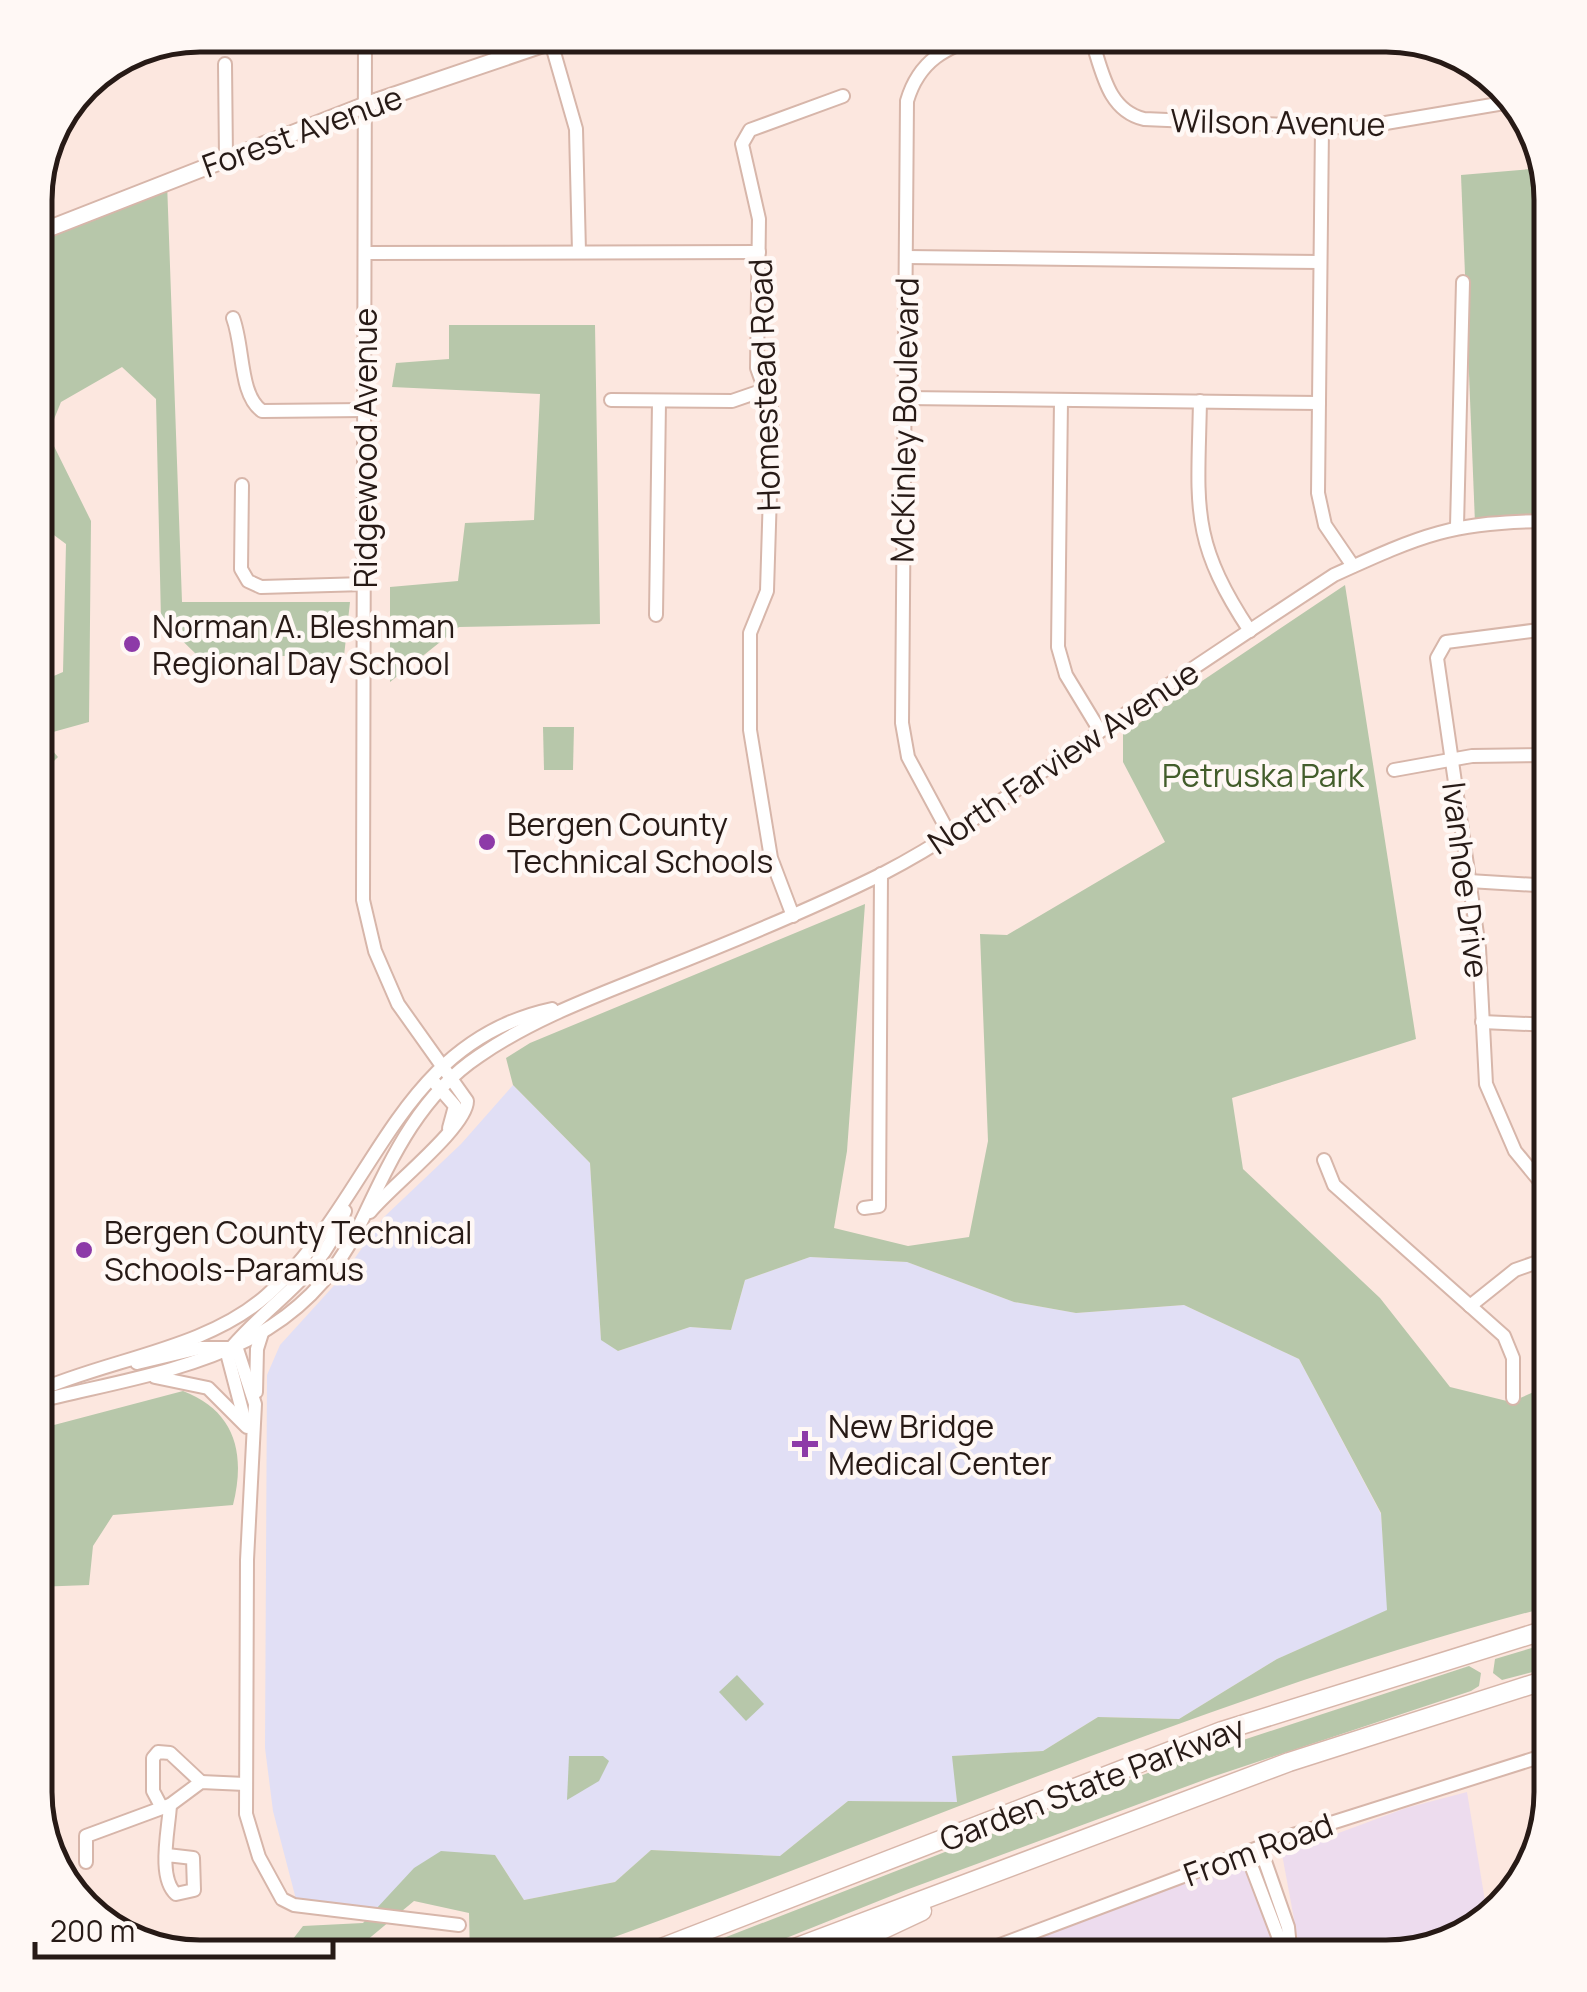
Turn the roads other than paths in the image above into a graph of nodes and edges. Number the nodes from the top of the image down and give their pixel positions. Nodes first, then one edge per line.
1 (365, 52) edge
2 (522, 52) edge
3 (555, 52) edge
4 (945, 53) edge
5 (1096, 53) edge
6 (225, 64) dead end
7 (844, 96) dead end
8 (1499, 104) edge
9 (365, 105) junction
10 (1322, 127) junction
11 (226, 158) junction
12 (53, 228) edge
13 (580, 252) junction
14 (759, 252) junction
15 (366, 254) junction
16 (906, 257) junction
17 (1320, 262) junction
18 (1464, 282) dead end
19 (233, 318) dead end
20 (764, 390) junction
21 (904, 398) junction
22 (611, 400) dead end
23 (1061, 400) junction
24 (1200, 401) junction
25 (660, 402) junction
26 (1319, 403) junction
27 (366, 410) junction
28 (242, 484) dead end
29 (1534, 522) edge
30 (1457, 526) junction
31 (1352, 566) junction
32 (365, 584) junction
33 (656, 615) dead end
34 (1250, 631) junction
35 (1534, 631) edge
36 (1100, 731) junction
37 (1534, 756) edge
38 (1450, 758) junction
39 (1394, 770) dead end
40 (950, 835) junction
41 (882, 874) junction
42 (1469, 881) junction
43 (1534, 885) edge
44 (793, 916) junction
45 (570, 1005) junction
46 (1482, 1022) junction
47 (1534, 1024) edge
48 (440, 1064) junction
49 (452, 1076) junction
50 (428, 1078) junction
51 (440, 1087) junction
52 (446, 1134) junction
53 (1324, 1160) dead end
54 (1534, 1174) edge
55 (352, 1190) junction
56 (864, 1208) dead end
57 (360, 1226) junction
58 (1534, 1264) edge
59 (1470, 1306) junction
60 (262, 1332) junction
61 (232, 1350) junction
62 (143, 1375) junction
63 (52, 1388) edge
64 (52, 1390) edge
65 (52, 1391) edge
66 (1513, 1398) dead end
67 (256, 1404) junction
68 (246, 1427) junction
69 (250, 1446) junction
70 (1534, 1634) edge
71 (1534, 1684) edge
72 (1534, 1760) edge
73 (201, 1782) junction
74 (245, 1784) junction
75 (166, 1806) junction
76 (1253, 1850) junction
77 (167, 1855) dead end
78 (86, 1862) dead end
79 (984, 1877) junction
80 (459, 1925) dead end
81 (682, 1940) edge
82 (816, 1940) edge
83 (858, 1940) edge
84 (1013, 1940) edge
85 (1283, 1940) edge

1 - 9 street, Ridgewood Avenue
2 - 9 main road, Forest Avenue
3 - 13 street
4 - 16 street, McKinley Boulevard
5 - 10 street, Wilson Avenue
6 - 11 street
7 - 14 street, Homestead Road
8 - 10 street, Wilson Avenue
9 - 11 main road, Forest Avenue
9 - 15 street, Ridgewood Avenue
10 - 17 street
11 - 12 main road, Forest Avenue
13 - 14 street
13 - 15 street
14 - 20 street, Homestead Road
15 - 27 street, Ridgewood Avenue
16 - 17 street
16 - 21 street, McKinley Boulevard
17 - 26 street
18 - 30 street
19 - 27 street
20 - 25 street
20 - 44 street, Homestead Road
21 - 23 street
21 - 40 street, McKinley Boulevard
22 - 25 street
23 - 24 street
23 - 36 street
24 - 26 street
24 - 34 street
25 - 33 street
26 - 31 street
27 - 32 street, Ridgewood Avenue
28 - 32 street
29 - 30 street, North Farview Avenue
30 - 31 street, North Farview Avenue
31 - 34 street, North Farview Avenue
32 - 48 street, Ridgewood Avenue
34 - 36 street, North Farview Avenue
35 - 38 street, Ivanhoe Drive
36 - 40 street, North Farview Avenue
37 - 38 street
38 - 39 street
38 - 42 street, Ivanhoe Drive
40 - 41 street, North Farview Avenue
41 - 44 street, North Farview Avenue
41 - 56 street
42 - 43 street
42 - 46 street, Ivanhoe Drive
44 - 45 street, North Farview Avenue
45 - 48 street, North Farview Avenue
45 - 49 street, North Farview Avenue
46 - 47 street
46 - 54 street, Ivanhoe Drive
48 - 49 street, Ridgewood Avenue
48 - 50 street, North Farview Avenue
49 - 51 street, North Farview Avenue
49 - 52 street
50 - 51 street
50 - 55 street, North Farview Avenue
51 - 52 street
51 - 57 street, North Farview Avenue
52 - 57 street
53 - 59 street
55 - 61 street
55 - 63 street, North Farview Avenue
57 - 60 street, North Farview Avenue
58 - 59 street
59 - 66 street
60 - 61 street, North Farview Avenue
60 - 67 street
61 - 62 street, North Farview Avenue
61 - 64 street
61 - 67 street
61 - 68 street
62 - 65 street, North Farview Avenue
62 - 68 street
67 - 69 street
68 - 69 street
69 - 74 street
70 - 81 highway, Garden State Parkway
71 - 79 highway, Garden State Parkway
72 - 76 street, From Road
73 - 74 street
73 - 75 street
73 - 75 street
74 - 80 street
75 - 77 street
75 - 78 street
76 - 84 street, From Road
76 - 85 street
79 - 82 highway, Garden State Parkway
79 - 83 highway

